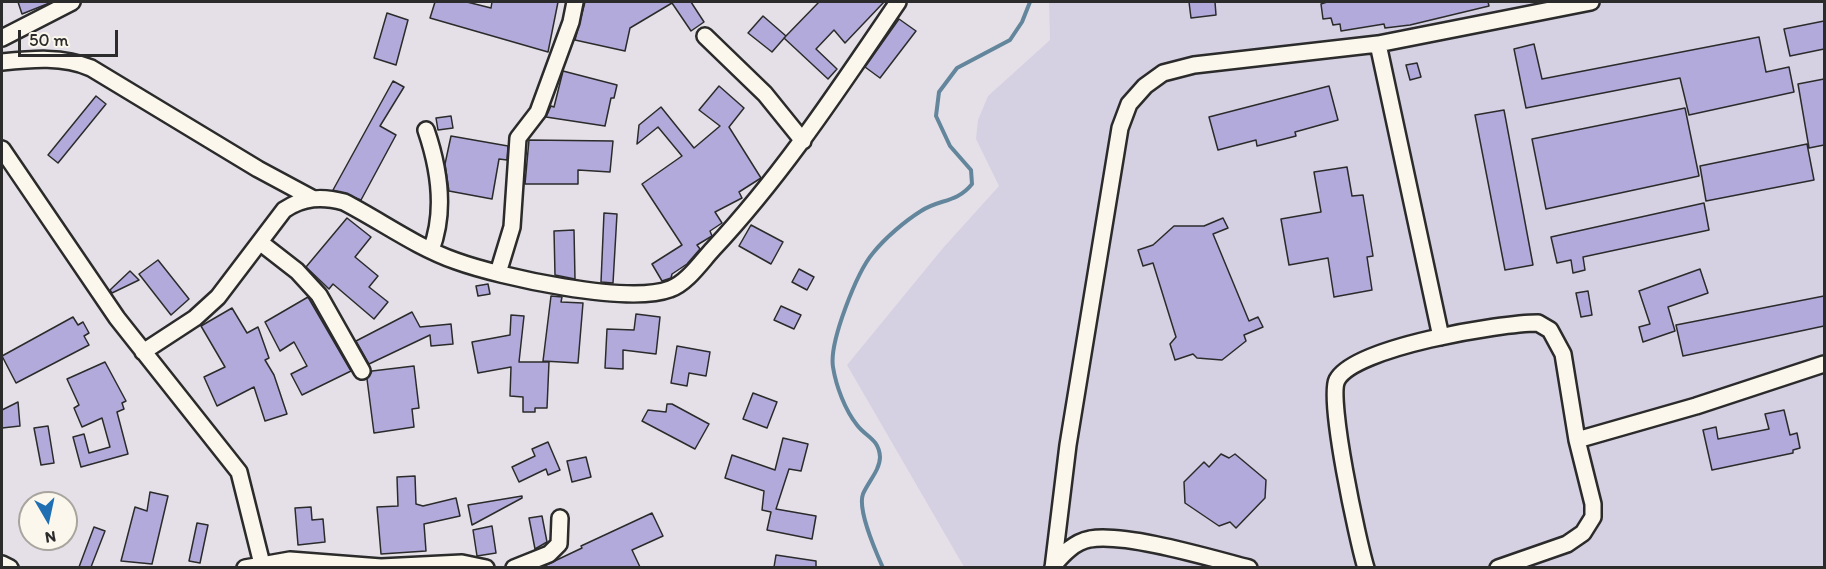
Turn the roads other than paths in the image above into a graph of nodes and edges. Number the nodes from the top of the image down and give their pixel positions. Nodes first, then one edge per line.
1 (72, 2) edge
2 (575, 2) edge
3 (898, 2) edge
4 (1591, 2) edge
5 (705, 36) dead end
6 (2, 38) edge
7 (1378, 44) junction
8 (2, 62) edge
9 (426, 130) dead end
10 (803, 141) junction
11 (2, 148) edge
12 (312, 198) junction
13 (261, 243) junction
14 (431, 250) junction
15 (498, 273) junction
16 (1442, 338) junction
17 (143, 352) junction
18 (1824, 364) edge
19 (362, 371) dead end
20 (1577, 440) junction
21 (560, 518) dead end
22 (2, 564) edge
23 (263, 566) edge
24 (10, 567) edge
25 (245, 567) edge
26 (407, 567) edge
27 (484, 567) edge
28 (514, 567) edge
29 (1053, 567) edge
30 (1249, 567) edge
31 (1366, 567) edge
32 (1498, 567) edge

1 - 6 street
2 - 15 street
3 - 10 street
4 - 7 street
5 - 10 street
7 - 16 street
7 - 29 street
8 - 12 street
9 - 14 street
10 - 15 street
11 - 17 street
12 - 13 street
12 - 14 street
13 - 17 street
13 - 19 street
14 - 15 street
16 - 20 street
16 - 31 street
17 - 23 street
18 - 20 street
20 - 32 street
21 - 28 street
22 - 24 street
23 - 25 street
23 - 26 street
26 - 27 street
29 - 30 street

